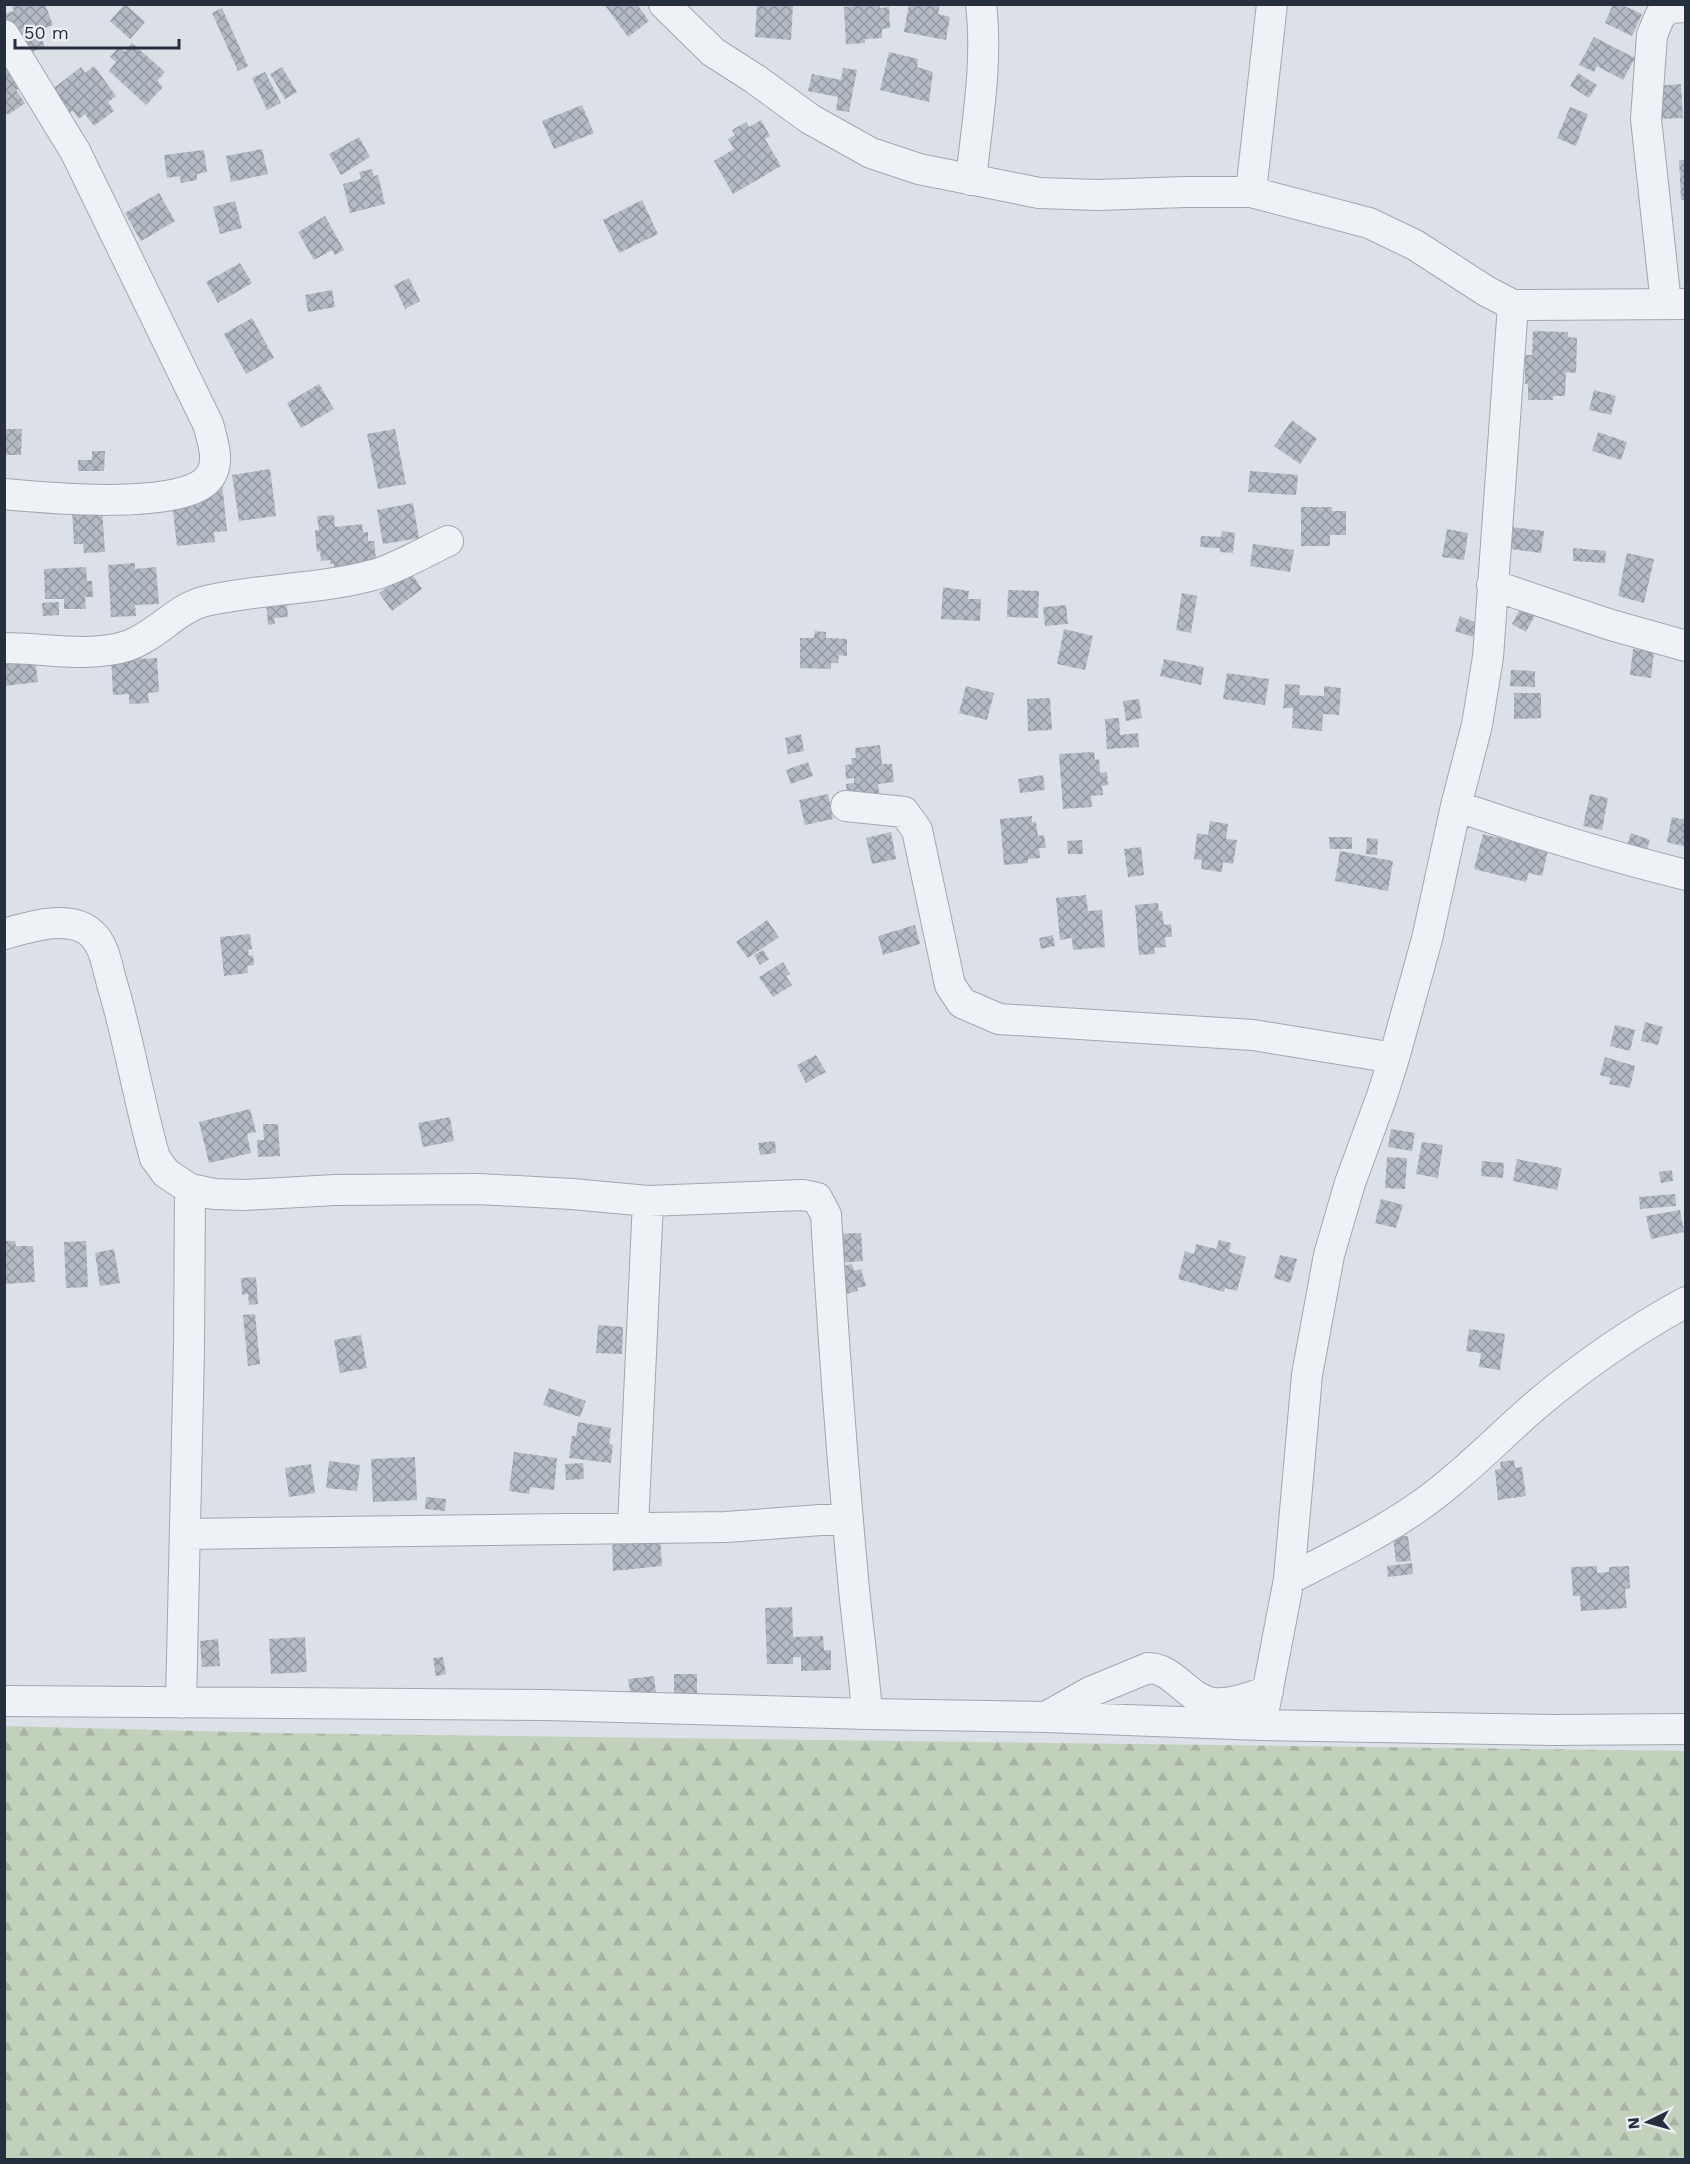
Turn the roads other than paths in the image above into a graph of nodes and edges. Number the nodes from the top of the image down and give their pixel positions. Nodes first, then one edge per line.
1 (664, 4) edge
2 (981, 4) edge
3 (1272, 4) edge
4 (1686, 7) edge
5 (4, 35) edge
6 (971, 180) junction
7 (1251, 192) junction
8 (1676, 304) edge
9 (1513, 305) junction
10 (4, 494) edge
11 (448, 541) dead end
12 (1492, 585) junction
13 (1686, 646) edge
14 (4, 648) edge
15 (846, 806) dead end
16 (1456, 806) junction
17 (1686, 875) edge
18 (4, 934) edge
19 (1394, 1058) junction
20 (190, 1189) junction
21 (648, 1201) junction
22 (1686, 1302) edge
23 (848, 1518) junction
24 (633, 1527) junction
25 (185, 1534) junction
26 (1289, 1579) junction
27 (1268, 1691) junction
28 (4, 1701) edge
29 (181, 1703) junction
30 (867, 1714) junction
31 (1046, 1716) junction
32 (1261, 1725) junction
33 (1686, 1728) edge

1 - 6 street
2 - 6 street
3 - 7 street
4 - 8 street
5 - 10 street
6 - 7 street
7 - 9 street
8 - 9 street
9 - 12 street
11 - 14 street
12 - 13 street
12 - 16 street
15 - 19 street
16 - 17 street
16 - 19 street
18 - 20 street
19 - 26 street
20 - 21 street
20 - 25 street
21 - 23 street
21 - 24 street
22 - 26 street
23 - 24 street
23 - 30 street
24 - 25 street
25 - 29 street
26 - 27 street
27 - 31 street
27 - 32 street
28 - 29 street
29 - 30 street
30 - 31 street
31 - 32 street
32 - 33 street

